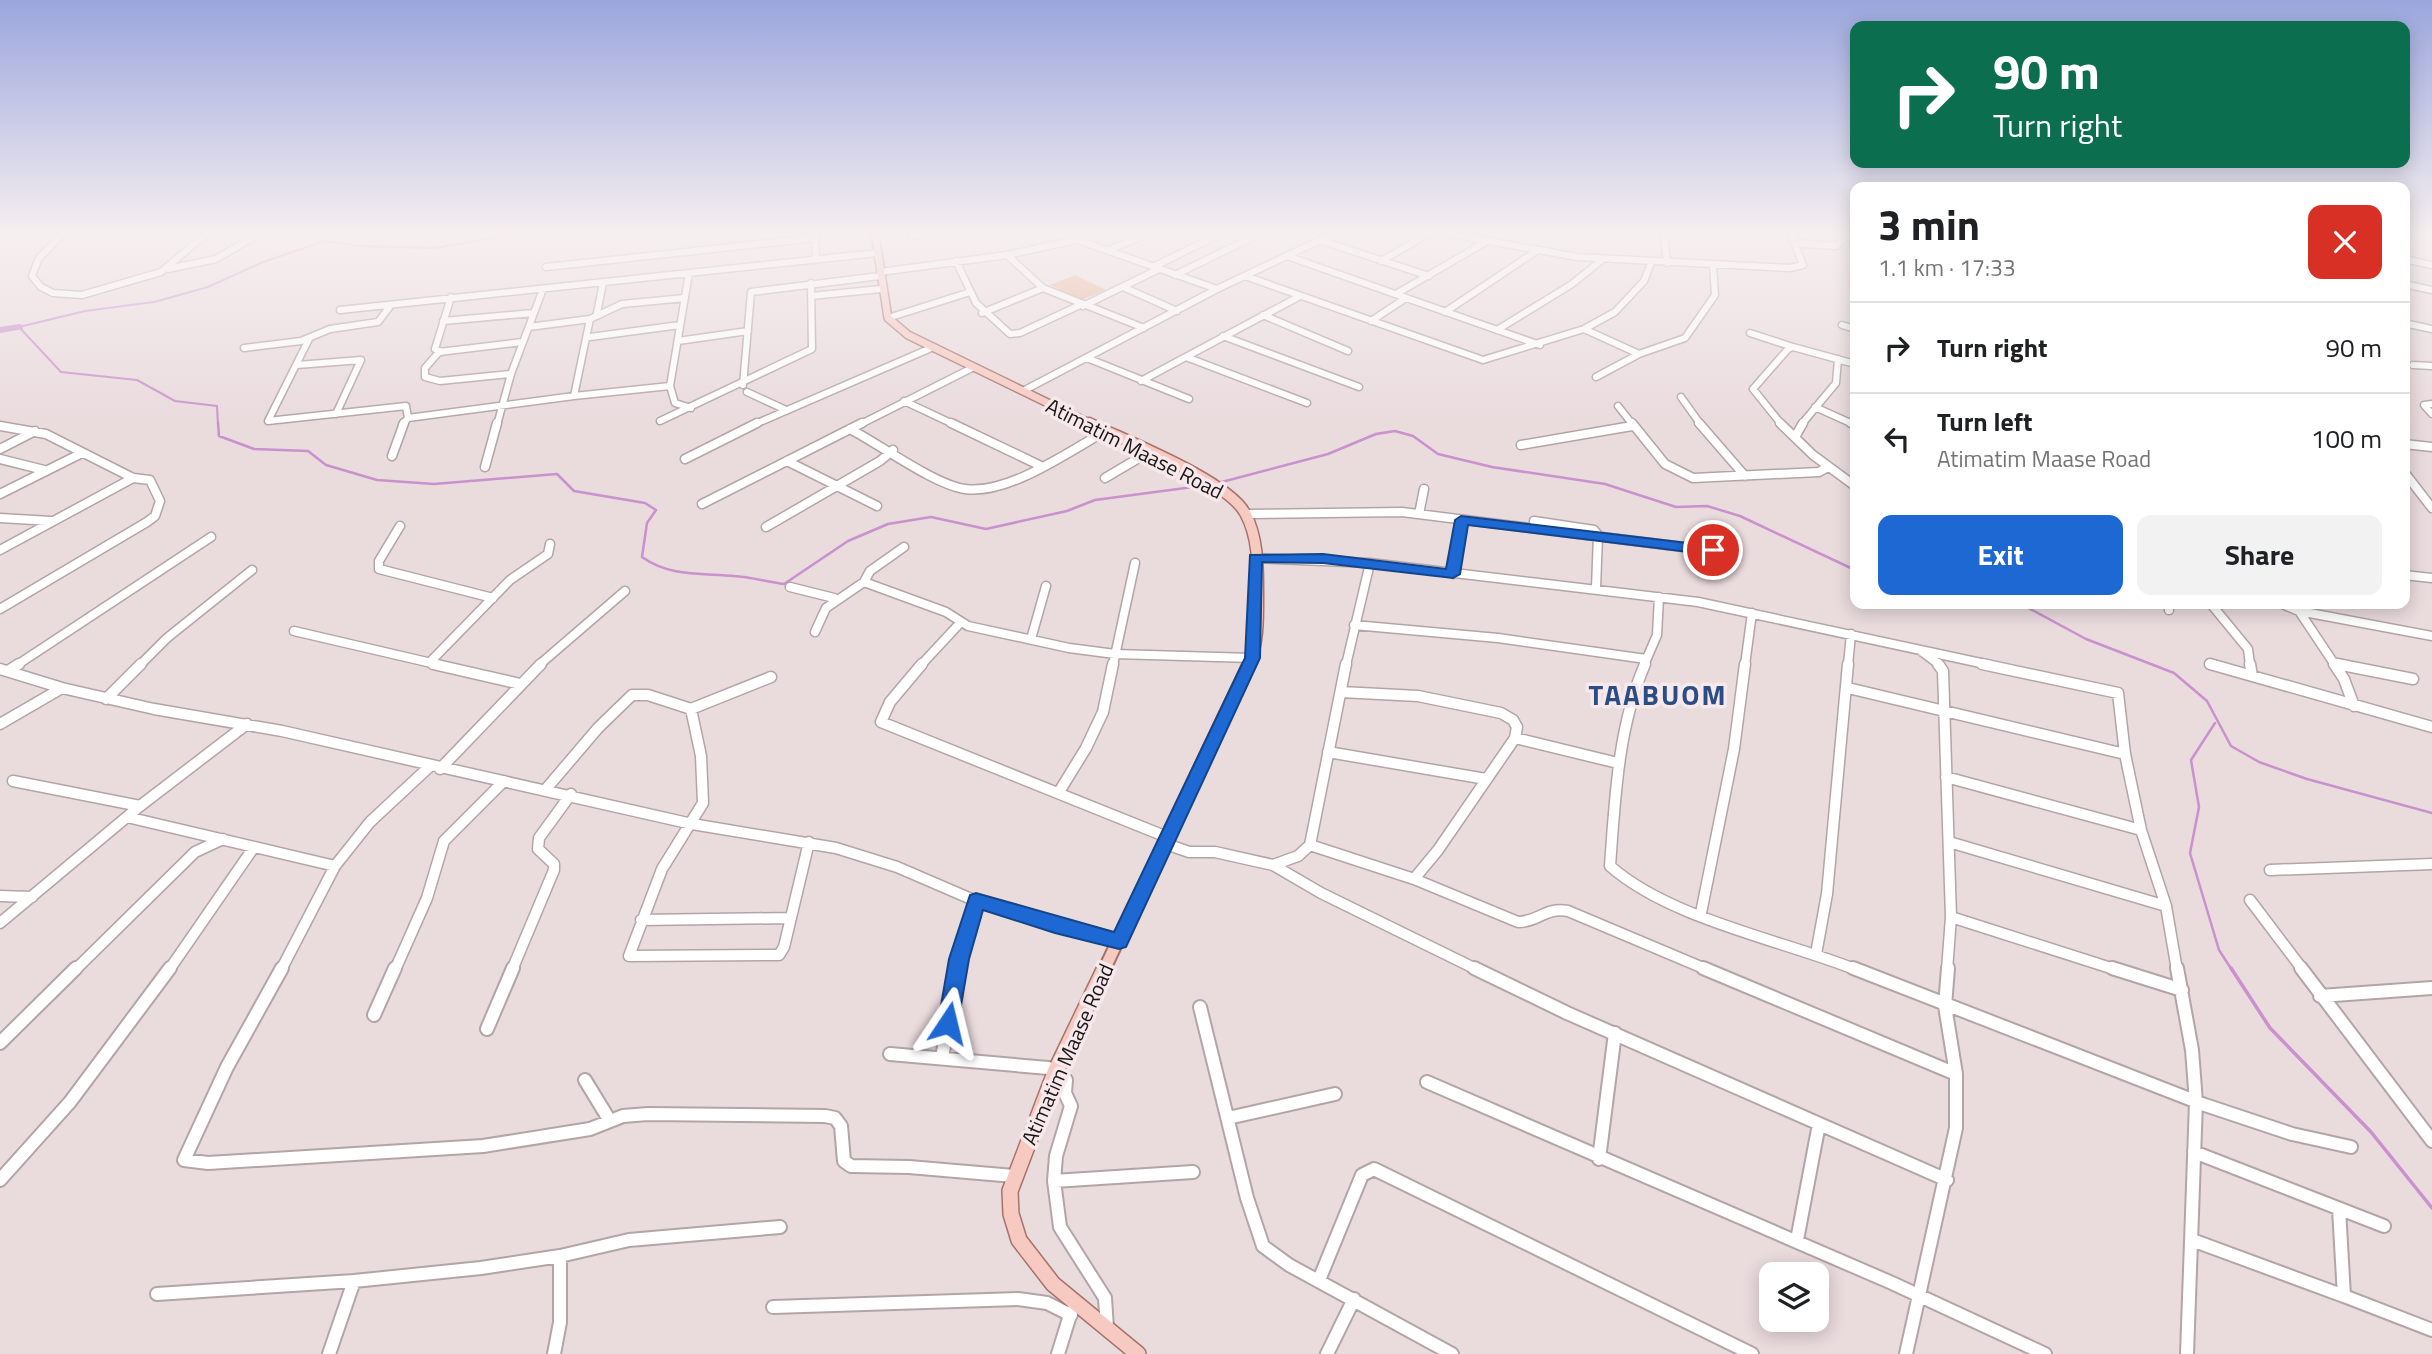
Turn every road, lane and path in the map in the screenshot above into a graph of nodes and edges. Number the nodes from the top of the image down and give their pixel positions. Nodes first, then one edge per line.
1 (460, 297) edge
2 (540, 297) edge
3 (600, 297) edge
4 (751, 297) edge
5 (811, 297) edge
6 (882, 297) edge
7 (954, 297) edge
8 (970, 297) edge
9 (1021, 297) edge
10 (1064, 297) edge
11 (1099, 297) edge
12 (1147, 297) edge
13 (1202, 297) edge
14 (1298, 297) edge
15 (1303, 297) edge
16 (1467, 297) edge
17 (1550, 297) edge
18 (1630, 297) edge
19 (1713, 297) edge
20 (452, 298) junction
21 (685, 298) joint
22 (1405, 298) joint
23 (391, 305) junction
24 (1082, 305) junction
25 (340, 310) dead end
26 (1177, 311) junction
27 (1445, 312) junction
28 (534, 313) junction
29 (597, 313) junction
30 (982, 313) junction
31 (1263, 315) junction
32 (888, 318) junction
33 (590, 319) junction
34 (443, 321) junction
35 (1371, 321) junction
36 (2410, 324) edge
37 (680, 325) junction
38 (1842, 325) dead end
39 (528, 327) junction
40 (1850, 327) edge
41 (1144, 328) junction
42 (1584, 329) junction
43 (2432, 329) edge
44 (1497, 330) junction
45 (748, 331) junction
46 (1750, 332) dead end
47 (1223, 336) junction
48 (590, 337) junction
49 (309, 339) junction
50 (678, 341) junction
51 (522, 342) junction
52 (1540, 345) junction
53 (1793, 347) junction
54 (244, 348) dead end
55 (932, 348) junction
56 (1348, 351) dead end
57 (442, 352) junction
58 (1639, 354) junction
59 (1186, 357) junction
60 (1087, 358) junction
61 (1838, 359) junction
62 (1850, 362) edge
63 (297, 365) junction
64 (2413, 365) dead end
65 (2432, 366) edge
66 (972, 368) junction
67 (511, 374) junction
68 (1595, 377) dead end
69 (1141, 381) junction
70 (743, 385) junction
71 (670, 386) junction
72 (1359, 387) dead end
73 (1023, 391) junction
74 (747, 392) dead end
75 (575, 397) junction
76 (1681, 397) dead end
77 (1189, 399) dead end
78 (904, 401) junction
79 (1307, 403) dead end
80 (2432, 404) edge
81 (1618, 405) dead end
82 (503, 406) junction
83 (1815, 407) junction
84 (691, 408) junction
85 (786, 410) junction
86 (337, 414) junction
87 (2432, 414) edge
88 (408, 418) junction
89 (660, 421) dead end
90 (1850, 423) edge
91 (0, 426) edge
92 (1632, 426) junction
93 (850, 429) junction
94 (35, 431) junction
95 (1104, 432) junction
96 (1795, 437) junction
97 (1521, 445) dead end
98 (2410, 445) edge
99 (2432, 447) edge
100 (0, 449) edge
101 (893, 450) junction
102 (1149, 452) junction
103 (82, 453) junction
104 (392, 456) dead end
105 (906, 458) junction
106 (0, 459) edge
107 (685, 459) dead end
108 (787, 461) junction
109 (880, 461) junction
110 (1041, 466) junction
111 (485, 467) dead end
112 (1828, 467) junction
113 (44, 470) junction
114 (1745, 476) junction
115 (133, 478) junction
116 (1105, 478) dead end
117 (2410, 480) edge
118 (1850, 482) edge
119 (837, 487) junction
120 (1424, 489) dead end
121 (0, 494) edge
122 (702, 504) dead end
123 (877, 506) dead end
124 (2432, 508) edge
125 (1245, 514) junction
126 (1419, 514) junction
127 (0, 518) edge
128 (1461, 520) junction
129 (52, 521) junction
130 (1534, 521) dead end
131 (400, 526) dead end
132 (766, 527) dead end
133 (1598, 535) junction
134 (211, 537) dead end
135 (550, 544) dead end
136 (904, 547) dead end
137 (0, 551) edge
138 (1731, 553) dead end
139 (1255, 558) junction
140 (1135, 563) dead end
141 (1370, 563) junction
142 (252, 570) dead end
143 (1453, 574) junction
144 (2410, 576) edge
145 (2432, 578) edge
146 (864, 582) junction
147 (1046, 586) dead end
148 (790, 587) dead end
149 (1596, 588) junction
150 (625, 590) dead end
151 (1659, 597) junction
152 (492, 598) junction
153 (835, 598) junction
154 (0, 609) edge
155 (2215, 609) edge
156 (2294, 609) edge
157 (2299, 611) junction
158 (1752, 612) junction
159 (961, 622) junction
160 (1354, 625) junction
161 (294, 631) dead end
162 (815, 632) dead end
163 (1851, 634) junction
164 (2432, 636) edge
165 (1031, 639) junction
166 (1915, 647) junction
167 (1115, 653) junction
168 (1252, 658) junction
169 (1646, 659) junction
170 (430, 662) junction
171 (2334, 663) junction
172 (2210, 664) dead end
173 (4, 670) edge
174 (2252, 676) junction
175 (771, 677) dead end
176 (2413, 679) dead end
177 (520, 684) junction
178 (62, 688) junction
179 (1848, 688) junction
180 (1341, 692) junction
181 (106, 699) junction
182 (2354, 706) junction
183 (691, 709) junction
184 (1943, 709) junction
185 (0, 724) edge
186 (247, 724) junction
187 (2432, 727) edge
188 (1515, 738) junction
189 (1328, 752) junction
190 (2125, 754) junction
191 (1618, 763) junction
192 (435, 768) junction
193 (1946, 777) junction
194 (1486, 779) junction
195 (13, 781) dead end
196 (503, 781) junction
197 (546, 789) junction
198 (1059, 792) junction
199 (571, 794) junction
200 (140, 806) junction
201 (127, 817) junction
202 (692, 824) junction
203 (2141, 830) junction
204 (223, 839) junction
205 (1166, 841) junction
206 (810, 842) junction
207 (1949, 842) junction
208 (1310, 845) junction
209 (254, 847) junction
210 (2432, 864) edge
211 (335, 866) junction
212 (1273, 866) junction
213 (2270, 870) dead end
214 (1414, 879) junction
215 (0, 896) edge
216 (32, 897) junction
217 (2250, 900) dead end
218 (976, 901) junction
219 (2166, 906) junction
220 (1701, 913) junction
221 (1951, 917) junction
222 (791, 918) junction
223 (641, 920) junction
224 (0, 923) edge
225 (1119, 941) junction
226 (1816, 954) junction
227 (2432, 988) edge
228 (2182, 990) junction
229 (2320, 996) junction
230 (1945, 1006) junction
231 (1200, 1007) dead end
232 (374, 1015) dead end
233 (487, 1029) dead end
234 (1615, 1033) junction
235 (0, 1043) edge
236 (890, 1054) dead end
237 (942, 1058) junction
238 (1056, 1070) junction
239 (1956, 1074) junction
240 (585, 1080) dead end
241 (1427, 1082) dead end
242 (1335, 1094) dead end
243 (2196, 1102) junction
244 (1228, 1118) junction
245 (610, 1121) junction
246 (1819, 1124) junction
247 (2432, 1141) edge
248 (2351, 1147) dead end
249 (2194, 1152) junction
250 (1599, 1159) junction
251 (1193, 1172) dead end
252 (1014, 1176) junction
253 (0, 1180) edge
254 (1947, 1180) junction
255 (1054, 1181) junction
256 (2339, 1209) junction
257 (2384, 1226) dead end
258 (780, 1227) dead end
259 (1797, 1240) junction
260 (2192, 1240) junction
261 (560, 1255) junction
262 (1319, 1280) junction
263 (354, 1281) junction
264 (1919, 1293) junction
265 (157, 1294) dead end
266 (2344, 1296) junction
267 (1354, 1299) junction
268 (1072, 1300) junction
269 (773, 1307) dead end
270 (1071, 1315) junction
271 (1107, 1328) junction
272 (2432, 1330) edge
273 (329, 1354) edge
274 (554, 1354) edge
275 (1058, 1354) edge
276 (1138, 1354) edge
277 (1327, 1354) edge
278 (1452, 1354) edge
279 (1752, 1354) edge
280 (1906, 1354) edge
281 (2045, 1354) edge
282 (2187, 1354) edge

1 - 20 street
2 - 28 street
3 - 29 street
4 - 45 street
5 - 70 street
6 - 32 main road
7 - 32 street
8 - 30 street
9 - 30 street
10 - 24 street
11 - 24 street
12 - 26 street
13 - 26 street
14 - 31 street
15 - 35 street
16 - 27 street
17 - 44 street
18 - 42 street
19 - 58 street
20 - 23 street
20 - 34 street
21 - 29 street
21 - 37 street
22 - 27 street
22 - 35 street
23 - 25 street
23 - 49 street
24 - 30 street
24 - 41 street
26 - 41 street
27 - 44 street
28 - 34 street
28 - 39 street
29 - 33 street
31 - 47 street
31 - 56 street
32 - 55 main road, Atimatim Maase Road
33 - 39 street
33 - 48 street
34 - 57 street
35 - 52 street
36 - 43 street
37 - 48 street
37 - 50 street
38 - 40 street
39 - 51 street
41 - 60 street
42 - 52 street
42 - 58 street
44 - 52 street
45 - 50 street
45 - 70 street
46 - 53 street
47 - 59 street
47 - 72 street
48 - 75 street
49 - 54 street
49 - 63 street
50 - 71 street
51 - 57 street
51 - 67 street
53 - 61 street
53 - 96 street
55 - 66 main road, Atimatim Maase Road
55 - 85 street
57 - 67 street
58 - 68 street
59 - 69 street
59 - 79 street
60 - 69 street
60 - 73 street
61 - 62 street
61 - 83 street
63 - 86 street
63 - 86 street
64 - 65 street
66 - 73 main road, Atimatim Maase Road
66 - 78 street
67 - 82 street
69 - 77 street
70 - 84 street
71 - 75 street
71 - 84 street
73 - 95 main road, Atimatim Maase Road
74 - 85 street
75 - 82 street
76 - 114 street
78 - 93 street
78 - 110 street
80 - 87 street
81 - 92 street
82 - 88 street
82 - 111 street
83 - 90 street
83 - 96 street
84 - 89 street
85 - 107 street
86 - 88 street
88 - 104 street
91 - 94 street
92 - 97 street
92 - 114 street
93 - 101 street
93 - 108 street
94 - 100 street
94 - 103 street
95 - 102 main road, Atimatim Maase Road
95 - 110 street
96 - 112 street
98 - 99 street
101 - 105 street
101 - 109 street
102 - 116 street
102 - 125 main road, Atimatim Maase Road
103 - 113 street
103 - 115 street
105 - 109 street
105 - 110 street
106 - 113 street
108 - 119 street
108 - 122 street
109 - 119 street
112 - 114 street
112 - 118 street
113 - 121 street
115 - 129 street
115 - 154 street
117 - 124 street
119 - 123 street
119 - 132 street
120 - 126 street
125 - 126 street
125 - 139 main road, Atimatim Maase Road
126 - 128 street
127 - 129 street
128 - 133 street
128 - 143 street
129 - 137 street
130 - 133 street
131 - 152 street
133 - 138 street
133 - 149 street
134 - 173 street
135 - 152 street
136 - 146 street
139 - 141 street
139 - 168 main road, Atimatim Maase Road
140 - 167 street
141 - 143 street
141 - 160 street
142 - 181 street
143 - 149 street
144 - 145 street
146 - 153 street
146 - 159 street
147 - 165 street
148 - 153 street
149 - 151 street
150 - 177 street
151 - 158 street
151 - 169 street
152 - 170 street
153 - 162 street
155 - 174 street
156 - 157 street
157 - 164 street
157 - 171 street
158 - 163 street
158 - 220 street
159 - 165 street
159 - 198 street
160 - 169 street
160 - 180 street
161 - 170 street
163 - 166 street
163 - 179 street
165 - 167 street
166 - 184 street
166 - 190 street
167 - 168 street
167 - 198 street
168 - 205 main road, Atimatim Maase Road
169 - 191 street
170 - 177 street
171 - 176 street
171 - 182 street
172 - 174 street
173 - 178 street
174 - 182 street
175 - 183 street
177 - 192 street
178 - 181 street
178 - 185 street
179 - 184 street
179 - 226 street
180 - 188 street
180 - 189 street
181 - 186 street
182 - 187 street
183 - 197 street
183 - 202 street
184 - 190 street
184 - 193 street
186 - 192 street
186 - 200 street
188 - 191 street
188 - 194 street
189 - 194 street
189 - 208 street
190 - 203 street
191 - 220 street
192 - 196 street
192 - 211 street
193 - 203 street
193 - 207 street
194 - 214 street
195 - 200 street
196 - 197 street
196 - 232 street
197 - 199 street
198 - 205 street
199 - 202 street
199 - 233 street
200 - 201 street
201 - 204 street
201 - 216 street
202 - 206 street
202 - 223 street
203 - 219 street
204 - 209 street
204 - 235 street
205 - 212 street
205 - 225 main road, Atimatim Maase Road
206 - 218 street
206 - 222 street
207 - 219 street
207 - 221 street
208 - 212 street
208 - 214 street
209 - 211 street
209 - 253 street
210 - 213 street
211 - 245 street
212 - 234 street
214 - 239 street
215 - 216 street
216 - 224 street
217 - 229 street
218 - 225 street
218 - 237 street
219 - 228 street
220 - 226 street
221 - 228 street
221 - 230 street
222 - 223 street
222 - 223 street
225 - 238 main road, Atimatim Maase Road
226 - 230 street
227 - 229 street
228 - 243 street
229 - 247 street
230 - 239 street
230 - 243 street
231 - 244 street
234 - 246 street
234 - 250 street
236 - 237 street
237 - 238 street
238 - 252 main road, Atimatim Maase Road
238 - 255 street
239 - 254 street
240 - 245 street
241 - 250 street
242 - 244 street
243 - 248 street
243 - 249 street
244 - 262 street
245 - 252 street
246 - 254 street
246 - 259 street
249 - 256 street
249 - 260 street
250 - 259 street
251 - 255 street
252 - 268 main road, Atimatim Maase Road
254 - 264 street
255 - 271 street
256 - 257 street
256 - 266 street
258 - 261 street
259 - 264 street
260 - 266 street
260 - 282 street
261 - 263 street
261 - 274 street
262 - 267 street
262 - 279 street
263 - 265 street
263 - 273 street
264 - 280 street
264 - 281 street
266 - 272 street
267 - 277 street
267 - 278 street
268 - 270 street
268 - 271 main road, Atimatim Maase Road
269 - 270 street
270 - 275 street
271 - 276 main road, Atimatim Maase Road

